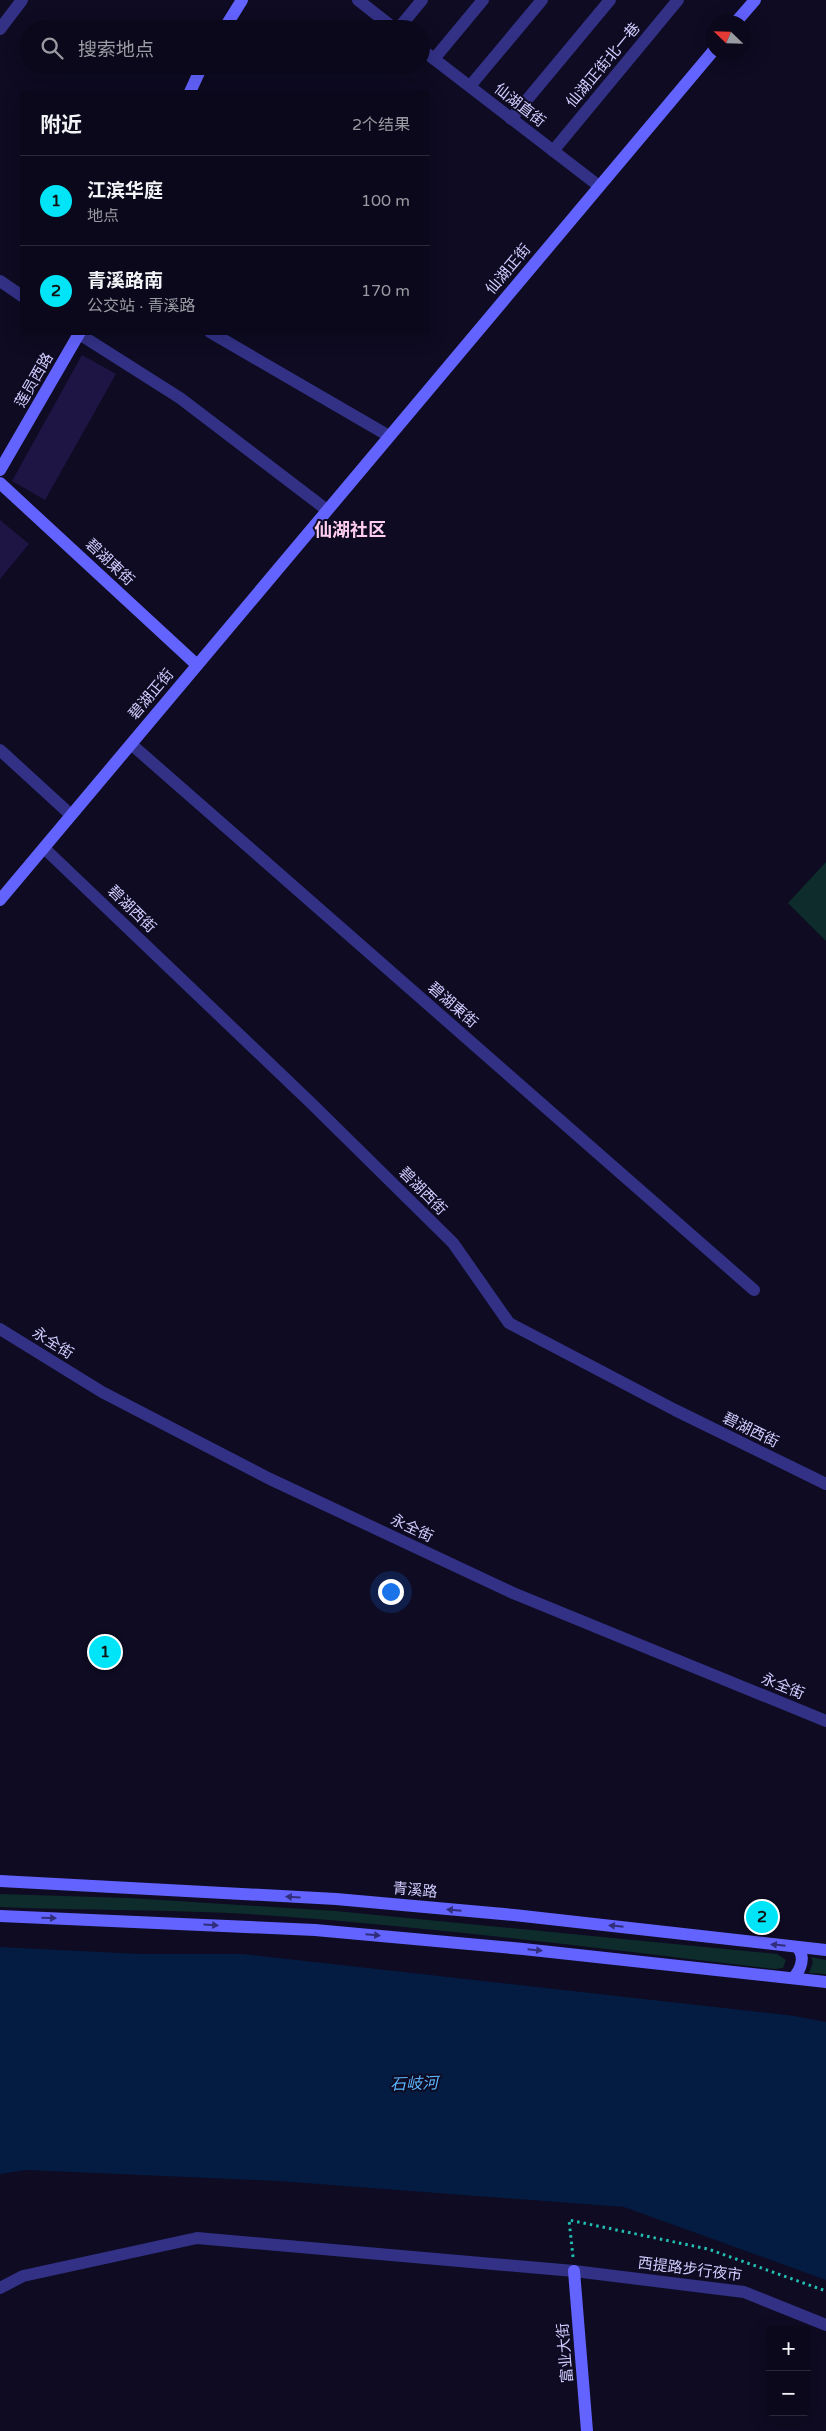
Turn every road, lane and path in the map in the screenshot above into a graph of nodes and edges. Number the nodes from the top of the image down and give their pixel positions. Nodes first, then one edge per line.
1 (22, 0) edge
2 (242, 0) edge
3 (358, 0) edge
4 (422, 0) edge
5 (483, 0) edge
6 (542, 0) edge
7 (610, 0) edge
8 (678, 0) edge
9 (755, 0) edge
10 (742, 15) edge
11 (230, 20) edge
12 (384, 20) edge
13 (404, 20) edge
14 (0, 29) edge
15 (430, 56) edge
16 (434, 59) junction
17 (706, 59) edge
18 (198, 75) edge
19 (470, 86) junction
20 (191, 90) edge
21 (511, 119) junction
22 (553, 151) junction
23 (599, 186) junction
24 (0, 280) edge
25 (20, 295) edge
26 (77, 335) edge
27 (81, 335) edge
28 (215, 335) edge
29 (389, 436) junction
30 (0, 470) edge
31 (0, 483) edge
32 (327, 510) junction
33 (197, 665) junction
34 (131, 744) junction
35 (0, 750) edge
36 (71, 815) junction
37 (44, 848) junction
38 (0, 900) edge
39 (754, 1290) dead end
40 (0, 1329) edge
41 (826, 1484) edge
42 (826, 1721) edge
43 (0, 1881) edge
44 (0, 1916) edge
45 (797, 1947) junction
46 (826, 1950) edge
47 (793, 1978) junction
48 (826, 1982) edge
49 (574, 2272) junction
50 (0, 2288) edge
51 (826, 2291) edge
52 (826, 2324) edge
53 (588, 2431) edge

1 - 14 street
2 - 11 main road
3 - 12 street
4 - 13 street
5 - 16 street
6 - 19 street
7 - 21 street
8 - 22 street, 仙湖正街北一巷
9 - 10 main road
15 - 16 street, 仙湖直街
16 - 19 street, 仙湖直街
17 - 23 main road, 仙湖正街
18 - 20 main road
19 - 21 street, 仙湖直街
21 - 22 street, 仙湖直街
22 - 23 street, 仙湖直街
23 - 29 main road, 仙湖正街
24 - 25 street
26 - 30 main road, 莲员西路
27 - 32 street
28 - 29 street
29 - 32 main road, 仙湖正街
31 - 33 main road, 碧湖東街
32 - 33 main road, 碧湖正街
33 - 34 main road, 碧湖正街
34 - 36 main road, 碧湖正街
34 - 39 street, 碧湖東街
35 - 36 street
36 - 37 main road, 碧湖正街
37 - 38 main road, 碧湖正街
37 - 41 street, 碧湖西街
40 - 42 street, 永全街
45 -> 43 main road, 青溪路
44 -> 47 main road
45 - 46 main road, 青溪路
45 - 47 main road
47 - 48 main road
49 - 50 street, 西提路步行夜市
49 - 51 path
49 - 52 street, 西提路步行夜市
49 - 53 main road, 富业大街

